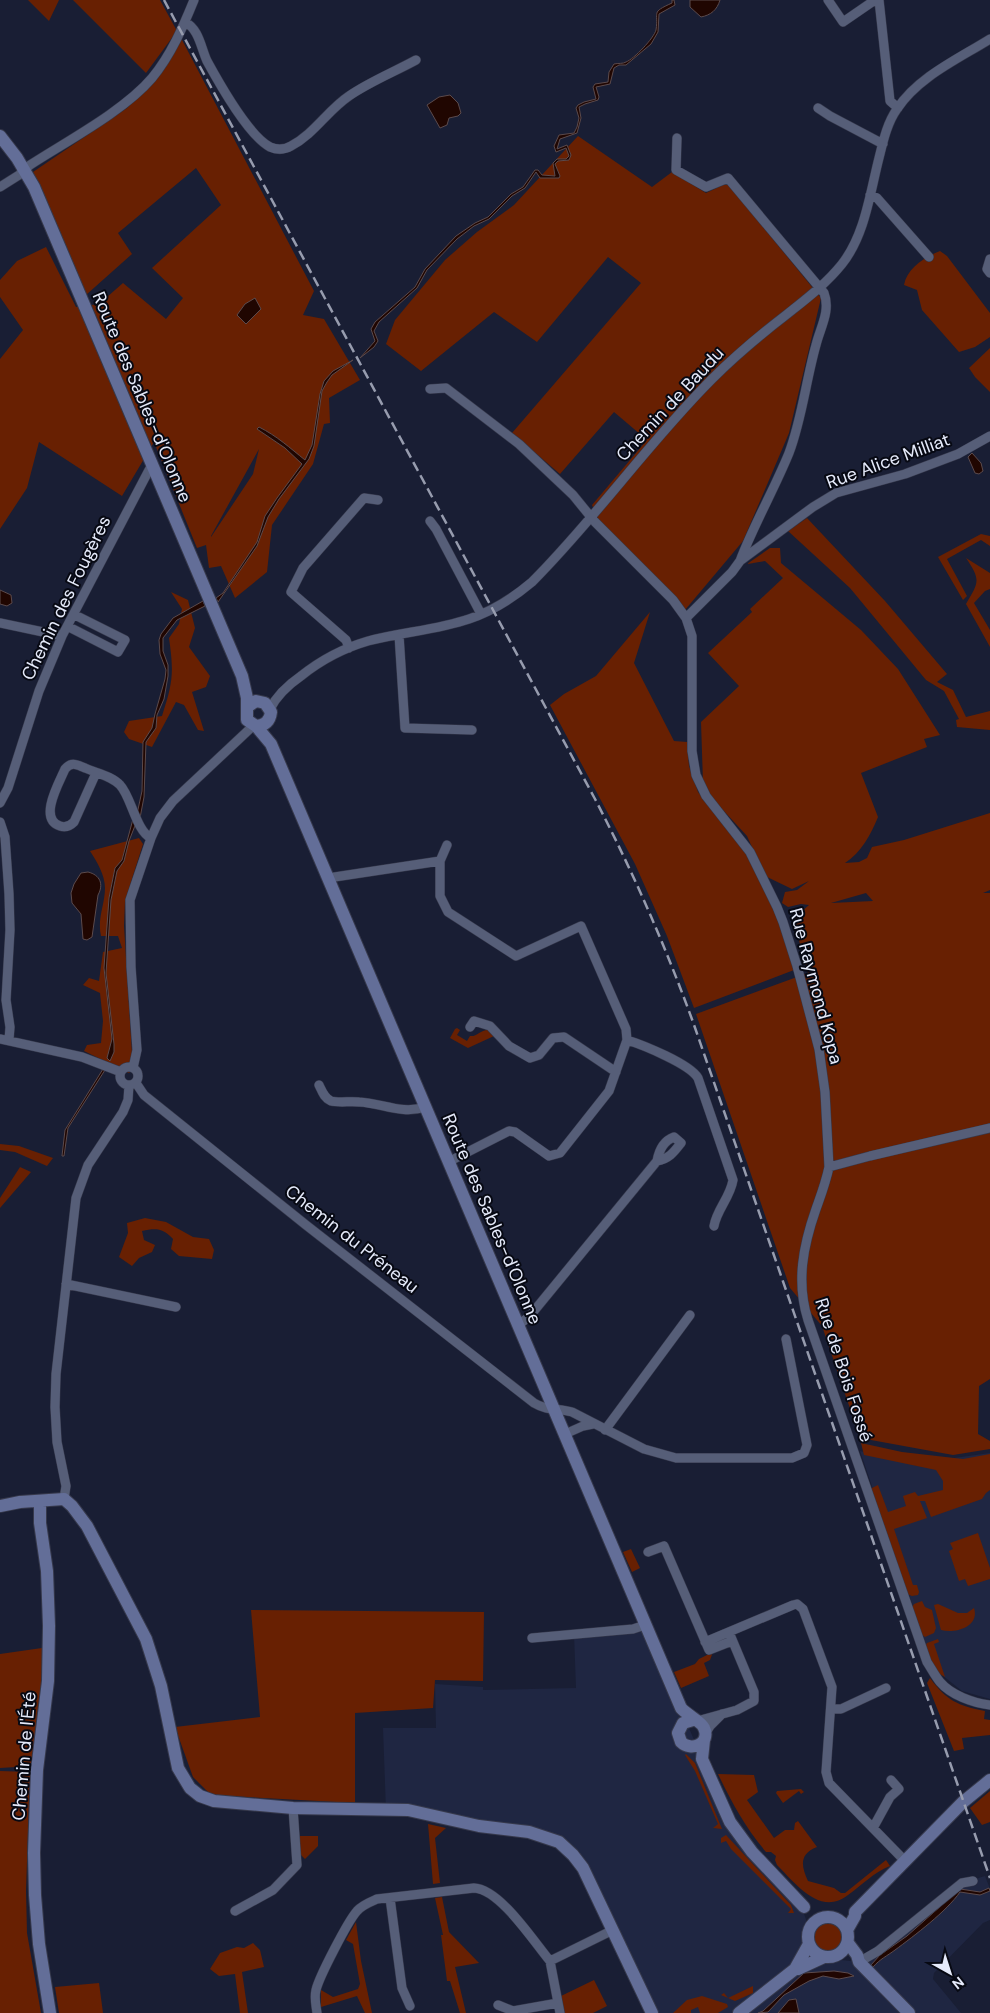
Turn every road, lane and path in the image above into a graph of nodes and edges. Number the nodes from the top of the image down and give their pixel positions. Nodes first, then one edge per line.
1 (194, 0) edge
2 (828, 0) edge
3 (875, 0) edge
4 (879, 0) edge
5 (185, 22) junction
6 (990, 39) edge
7 (416, 60) dead end
8 (818, 108) dead end
9 (898, 108) junction
10 (0, 136) edge
11 (677, 138) dead end
12 (883, 144) junction
13 (25, 170) junction
14 (0, 187) edge
15 (870, 195) junction
16 (929, 257) dead end
17 (990, 259) edge
18 (990, 273) edge
19 (820, 288) junction
20 (430, 389) dead end
21 (990, 436) edge
22 (153, 468) junction
23 (378, 500) dead end
24 (590, 517) junction
25 (430, 521) dead end
26 (740, 561) junction
27 (481, 614) junction
28 (74, 615) junction
29 (686, 618) junction
30 (0, 623) edge
31 (69, 627) junction
32 (399, 635) junction
33 (62, 636) junction
34 (349, 648) junction
35 (242, 676) junction
36 (265, 708) junction
37 (251, 719) junction
38 (472, 730) dead end
39 (271, 744) junction
40 (96, 772) junction
41 (0, 804) edge
42 (0, 822) edge
43 (151, 838) junction
44 (447, 845) dead end
45 (440, 861) junction
46 (328, 878) junction
47 (470, 1027) dead end
48 (5, 1039) edge
49 (628, 1040) junction
50 (133, 1068) junction
51 (121, 1072) junction
52 (616, 1072) junction
53 (132, 1084) junction
54 (319, 1085) dead end
55 (425, 1107) junction
56 (990, 1128) edge
57 (658, 1161) dead end
58 (448, 1162) junction
59 (829, 1167) junction
60 (714, 1226) dead end
61 (66, 1284) junction
62 (176, 1308) dead end
63 (690, 1315) dead end
64 (518, 1325) junction
65 (786, 1339) dead end
66 (555, 1410) junction
67 (593, 1424) junction
68 (605, 1430) junction
69 (565, 1434) junction
70 (64, 1499) junction
71 (40, 1501) junction
72 (0, 1506) edge
73 (648, 1552) dead end
74 (645, 1625) junction
75 (731, 1636) junction
76 (532, 1638) dead end
77 (886, 1688) dead end
78 (990, 1705) edge
79 (680, 1708) junction
80 (831, 1709) junction
81 (722, 1714) junction
82 (695, 1720) junction
83 (679, 1727) junction
84 (705, 1737) junction
85 (687, 1747) junction
86 (702, 1759) junction
87 (891, 1780) dead end
88 (990, 1780) edge
89 (293, 1808) junction
90 (873, 1828) junction
91 (905, 1860) junction
92 (973, 1881) dead end
93 (390, 1898) junction
94 (804, 1907) junction
95 (236, 1911) dead end
96 (855, 1912) junction
97 (822, 1917) junction
98 (836, 1918) junction
99 (810, 1928) junction
100 (612, 1930) junction
101 (847, 1930) junction
102 (848, 1943) junction
103 (809, 1944) junction
104 (830, 1957) junction
105 (550, 1961) junction
106 (859, 1962) junction
107 (795, 1969) junction
108 (558, 2003) junction
109 (498, 2005) dead end
110 (410, 2006) dead end
111 (50, 2013) edge
112 (317, 2013) edge
113 (560, 2013) edge
114 (652, 2013) edge
115 (739, 2013) edge
116 (908, 2013) edge

1 - 5 street
2 - 3 street
4 - 9 street
5 - 7 street
5 - 13 street
6 - 9 street, Chemin de Baudu
8 - 12 street
9 - 12 street, Chemin de Baudu
10 - 13 main road, Route des Sables-d'Olonne
11 - 19 street
12 - 15 street, Chemin de Baudu
13 - 14 street
13 - 22 main road, Route des Sables-d'Olonne
15 - 16 street
15 - 19 street, Chemin de Baudu
17 - 18 street
19 - 24 street, Chemin de Baudu
19 - 26 street
20 - 24 street, Rue Raymond Kopa
21 - 26 street, Rue Alice Milliat
22 - 28 street, Chemin des Fougères
22 - 35 main road, Route des Sables-d'Olonne
23 - 34 street
24 - 27 street, Chemin de Baudu
24 - 29 street, Rue Raymond Kopa
25 - 27 street
26 - 29 street, Rue Alice Milliat
27 - 32 street, Chemin de Baudu
28 - 31 street, Chemin des Fougères
28 - 31 street
29 - 59 street, Rue Raymond Kopa
30 - 33 street
31 - 33 street, Chemin des Fougères
32 - 34 street, Chemin de Baudu
32 - 38 street
33 - 41 street, Chemin des Fougères
34 - 36 street, Chemin de Baudu
35 - 36 main road, Route des Sables-d'Olonne
35 - 37 main road, Route des Sables-d'Olonne
36 - 37 main road
36 - 37 main road
36 - 39 main road, Route des Sables-d'Olonne
37 - 39 main road, Route des Sables-d'Olonne
37 - 43 street
39 - 46 main road, Route des Sables-d'Olonne
40 - 40 street
40 - 43 street
42 - 48 street
43 - 50 street
44 - 45 street
45 - 46 street
45 - 49 street
46 - 55 main road, Route des Sables-d'Olonne
47 - 52 street
48 - 51 street
49 - 52 street
49 - 60 street
50 - 51 street
50 - 53 street
51 - 53 street
52 - 58 street
53 - 61 street
53 - 66 street, Chemin du Préneau
54 - 55 street
55 - 58 main road, Route des Sables-d'Olonne
56 - 59 street
57 - 64 street
58 - 64 main road, Route des Sables-d'Olonne
59 - 78 street, Rue de Bois Fossé
61 - 62 street
61 - 70 street
63 - 68 street
64 - 66 main road, Route des Sables-d'Olonne
65 - 68 street, Chemin du Préneau
66 - 67 street, Chemin du Préneau
66 - 69 main road, Route des Sables-d'Olonne
67 - 68 street, Chemin du Préneau
67 - 69 street
69 - 74 main road, Route des Sables-d'Olonne
70 - 71 main road
70 - 89 main road
71 - 72 main road
71 - 111 main road, Chemin de l'Été
73 - 75 street
74 - 76 street
74 - 79 main road, Route des Sables-d'Olonne
75 - 80 street
75 - 81 street
77 - 80 street
79 - 82 main road, Route des Sables-d'Olonne
79 - 83 main road, Route des Sables-d'Olonne
80 - 90 street
81 - 82 street
81 - 84 street
82 - 83 main road
82 - 84 main road
83 - 85 main road
84 - 85 main road
84 - 86 main road
85 - 86 main road
86 - 94 main road
87 - 90 street
88 - 91 main road
89 - 95 street
89 - 100 main road
90 - 91 street
91 - 96 main road
92 - 106 street
93 - 105 street
93 - 110 street
93 - 112 street
94 - 97 main road
94 - 99 main road
96 - 98 main road
96 - 101 main road
97 - 98 main road
97 - 99 main road
98 - 101 main road
99 - 103 main road
100 - 105 street
100 - 114 main road
101 - 102 main road
102 - 104 main road
102 - 106 main road
103 - 104 main road
103 - 107 main road
104 - 106 main road
104 - 107 main road
105 - 108 street
106 - 116 main road
107 - 115 main road
108 - 109 street
108 - 113 street

